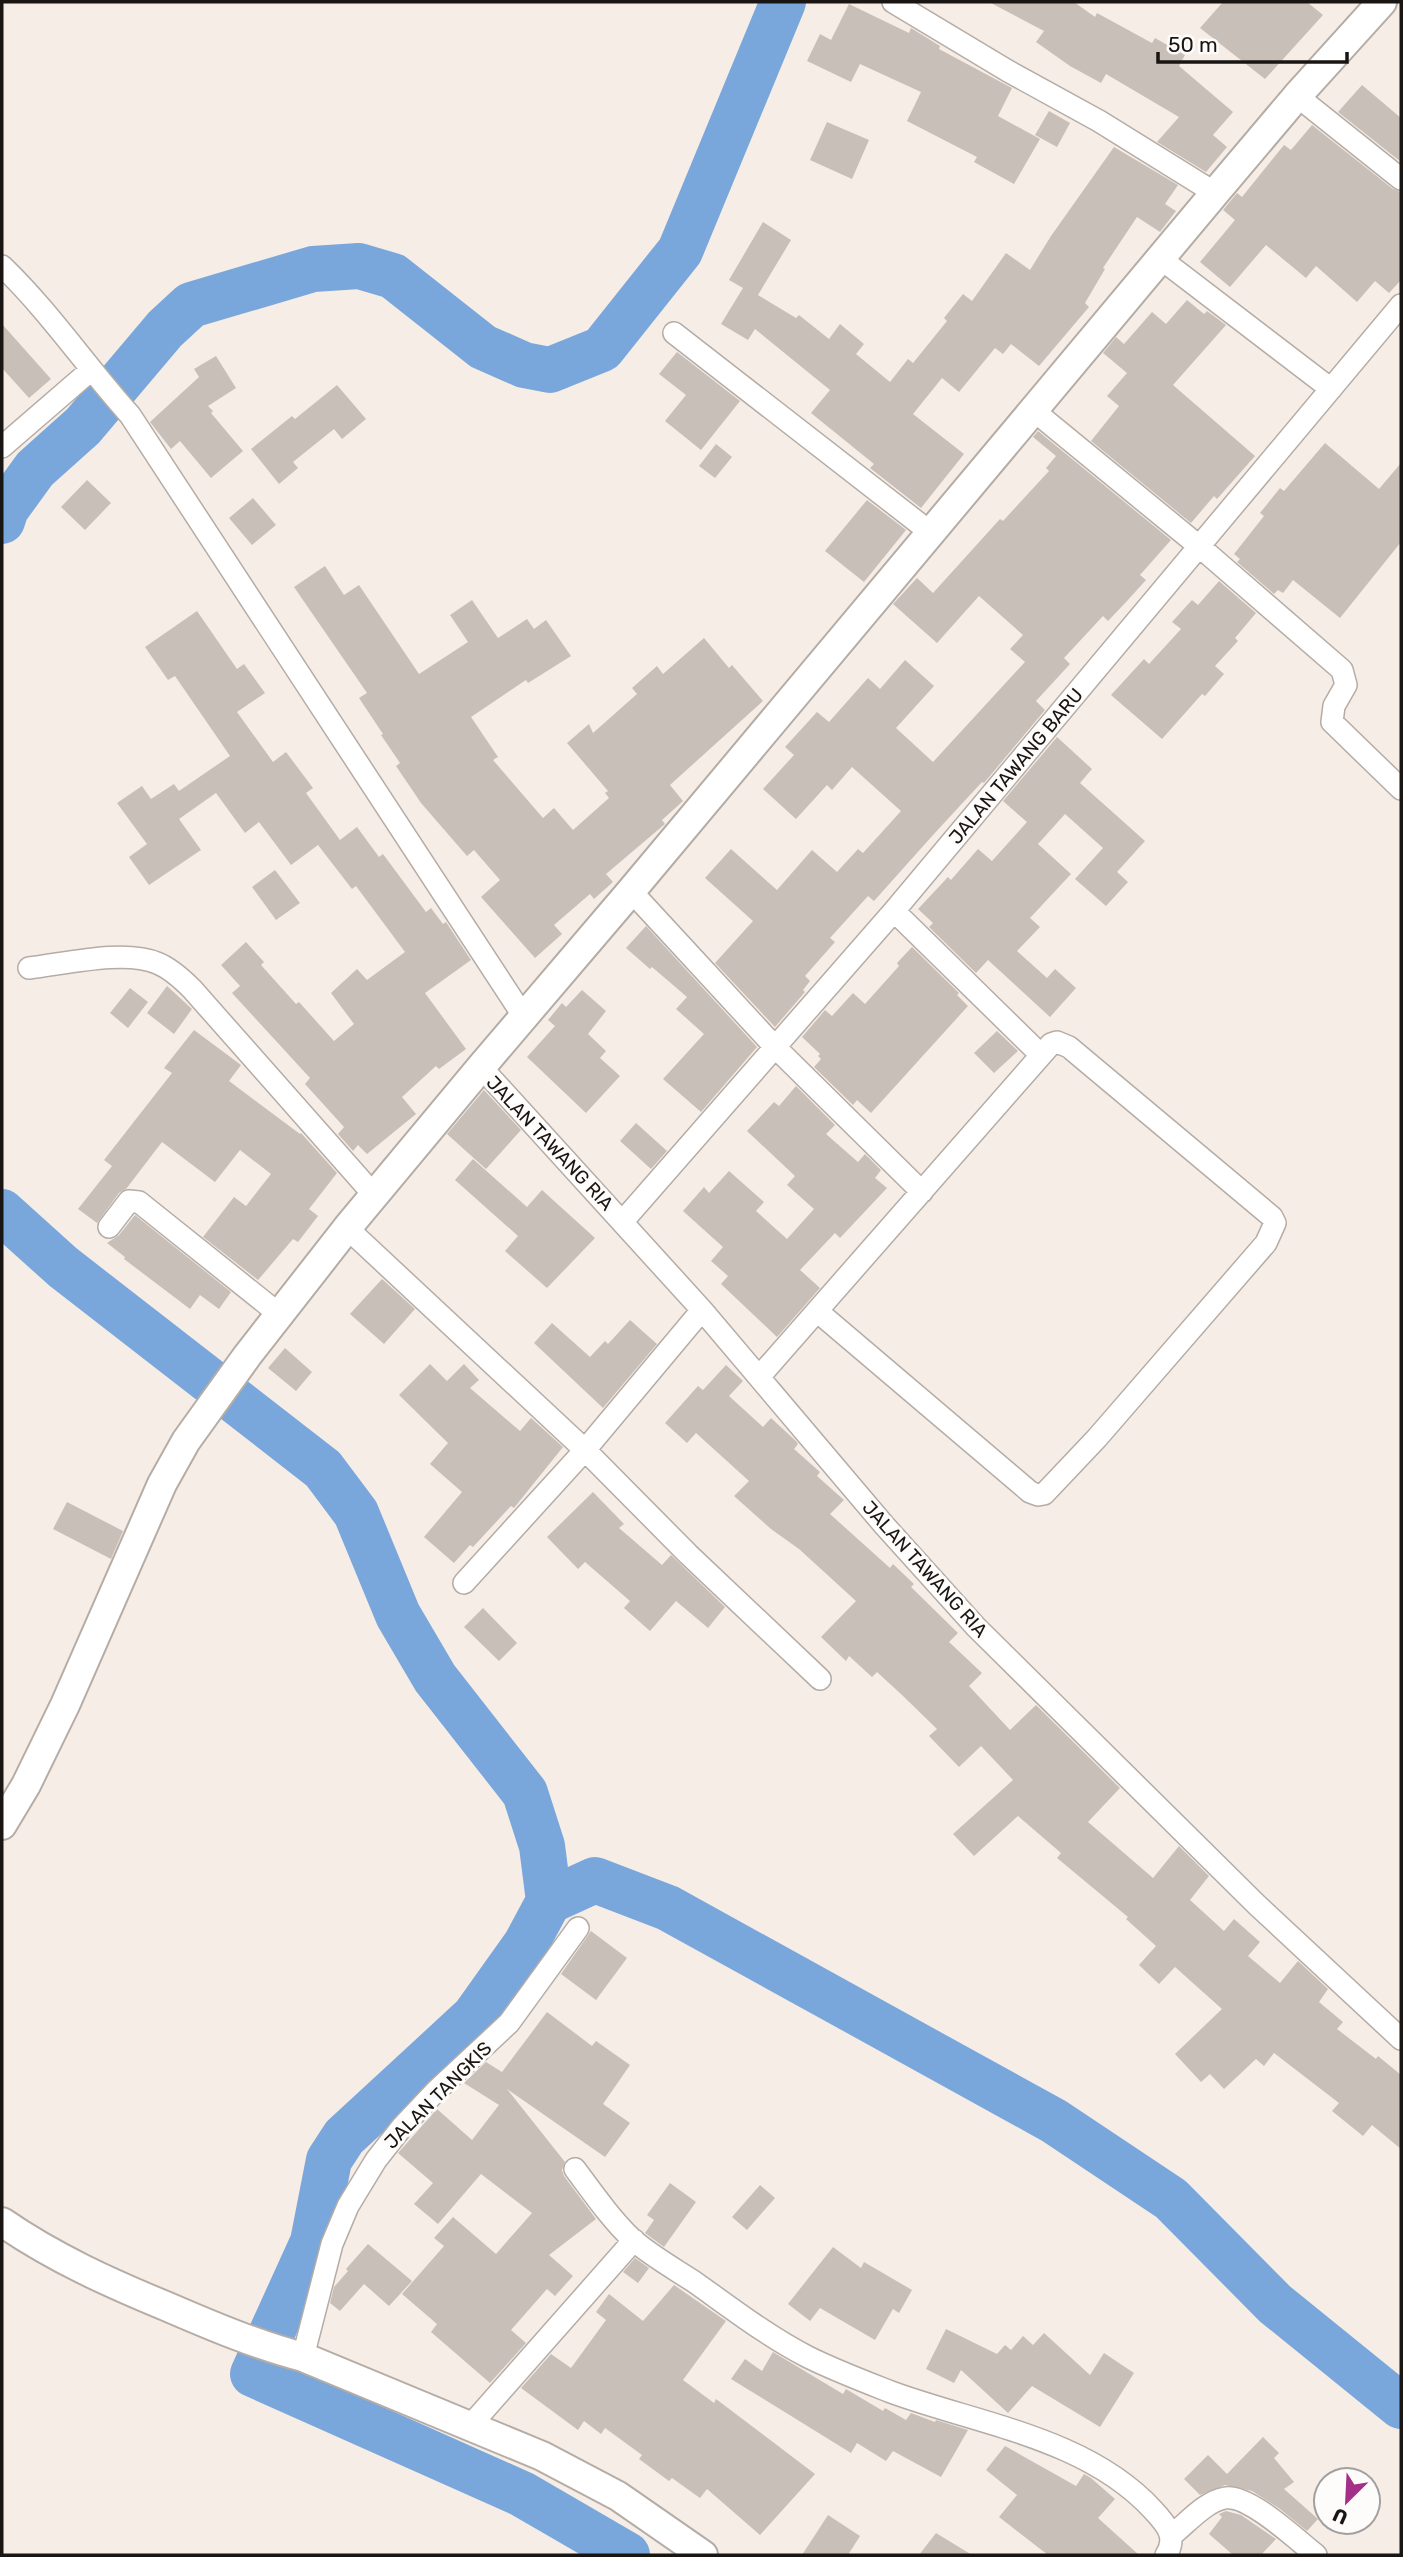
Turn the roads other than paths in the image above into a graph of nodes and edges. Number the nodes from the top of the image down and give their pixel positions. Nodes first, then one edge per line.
1 (894, 2) edge
2 (1382, 2) edge
3 (1297, 96) junction
4 (1401, 179) edge
5 (1215, 193) junction
6 (1161, 258) junction
7 (2, 266) edge
8 (1401, 305) edge
9 (674, 333) dead end
10 (94, 374) junction
11 (1331, 388) junction
12 (1033, 410) junction
13 (2, 447) edge
14 (930, 532) junction
15 (1200, 547) junction
16 (1401, 789) edge
17 (631, 891) junction
18 (894, 911) junction
19 (29, 968) dead end
20 (524, 1017) junction
21 (775, 1047) junction
22 (1041, 1055) junction
23 (481, 1067) junction
24 (922, 1192) junction
25 (374, 1195) junction
26 (623, 1221) junction
27 (109, 1227) dead end
28 (347, 1228) junction
29 (702, 1310) junction
30 (817, 1311) junction
31 (279, 1314) junction
32 (759, 1377) junction
33 (585, 1450) junction
34 (464, 1583) dead end
35 (820, 1679) dead end
36 (2, 1825) edge
37 (578, 1928) dead end
38 (1401, 2039) edge
39 (575, 2169) dead end
40 (2, 2222) edge
41 (634, 2240) junction
42 (291, 2354) junction
43 (470, 2426) junction
44 (1169, 2545) edge
45 (703, 2555) edge
46 (1316, 2555) edge

1 - 5 street
2 - 3 street
3 - 4 street
3 - 5 street
5 - 6 street
6 - 11 street
6 - 12 street
7 - 10 street
8 - 11 street, JALAN TAWANG BARU
9 - 14 street
10 - 13 street
10 - 20 street
11 - 15 street, JALAN TAWANG BARU
12 - 14 street
12 - 15 street
14 - 17 street
15 - 16 street
15 - 18 street, JALAN TAWANG BARU
17 - 20 street
17 - 21 street
18 - 21 street, JALAN TAWANG BARU
18 - 22 street
19 - 25 street
20 - 23 street
21 - 24 street
21 - 26 street, JALAN TAWANG BARU
22 - 24 street
22 - 30 street
23 - 25 street
23 - 26 street, JALAN TAWANG RIA
24 - 30 street
25 - 28 street
26 - 29 street, JALAN TAWANG RIA
27 - 31 street
28 - 31 street
28 - 33 street
29 - 32 street, JALAN TAWANG RIA
29 - 33 street
30 - 32 street
31 - 36 street
32 - 38 street, JALAN TAWANG RIA
33 - 34 street
33 - 35 street
37 - 42 street, JALAN TANGKIS
39 - 41 street
40 - 42 street
41 - 43 street
41 - 44 street
42 - 43 street
43 - 45 street
44 - 46 street

